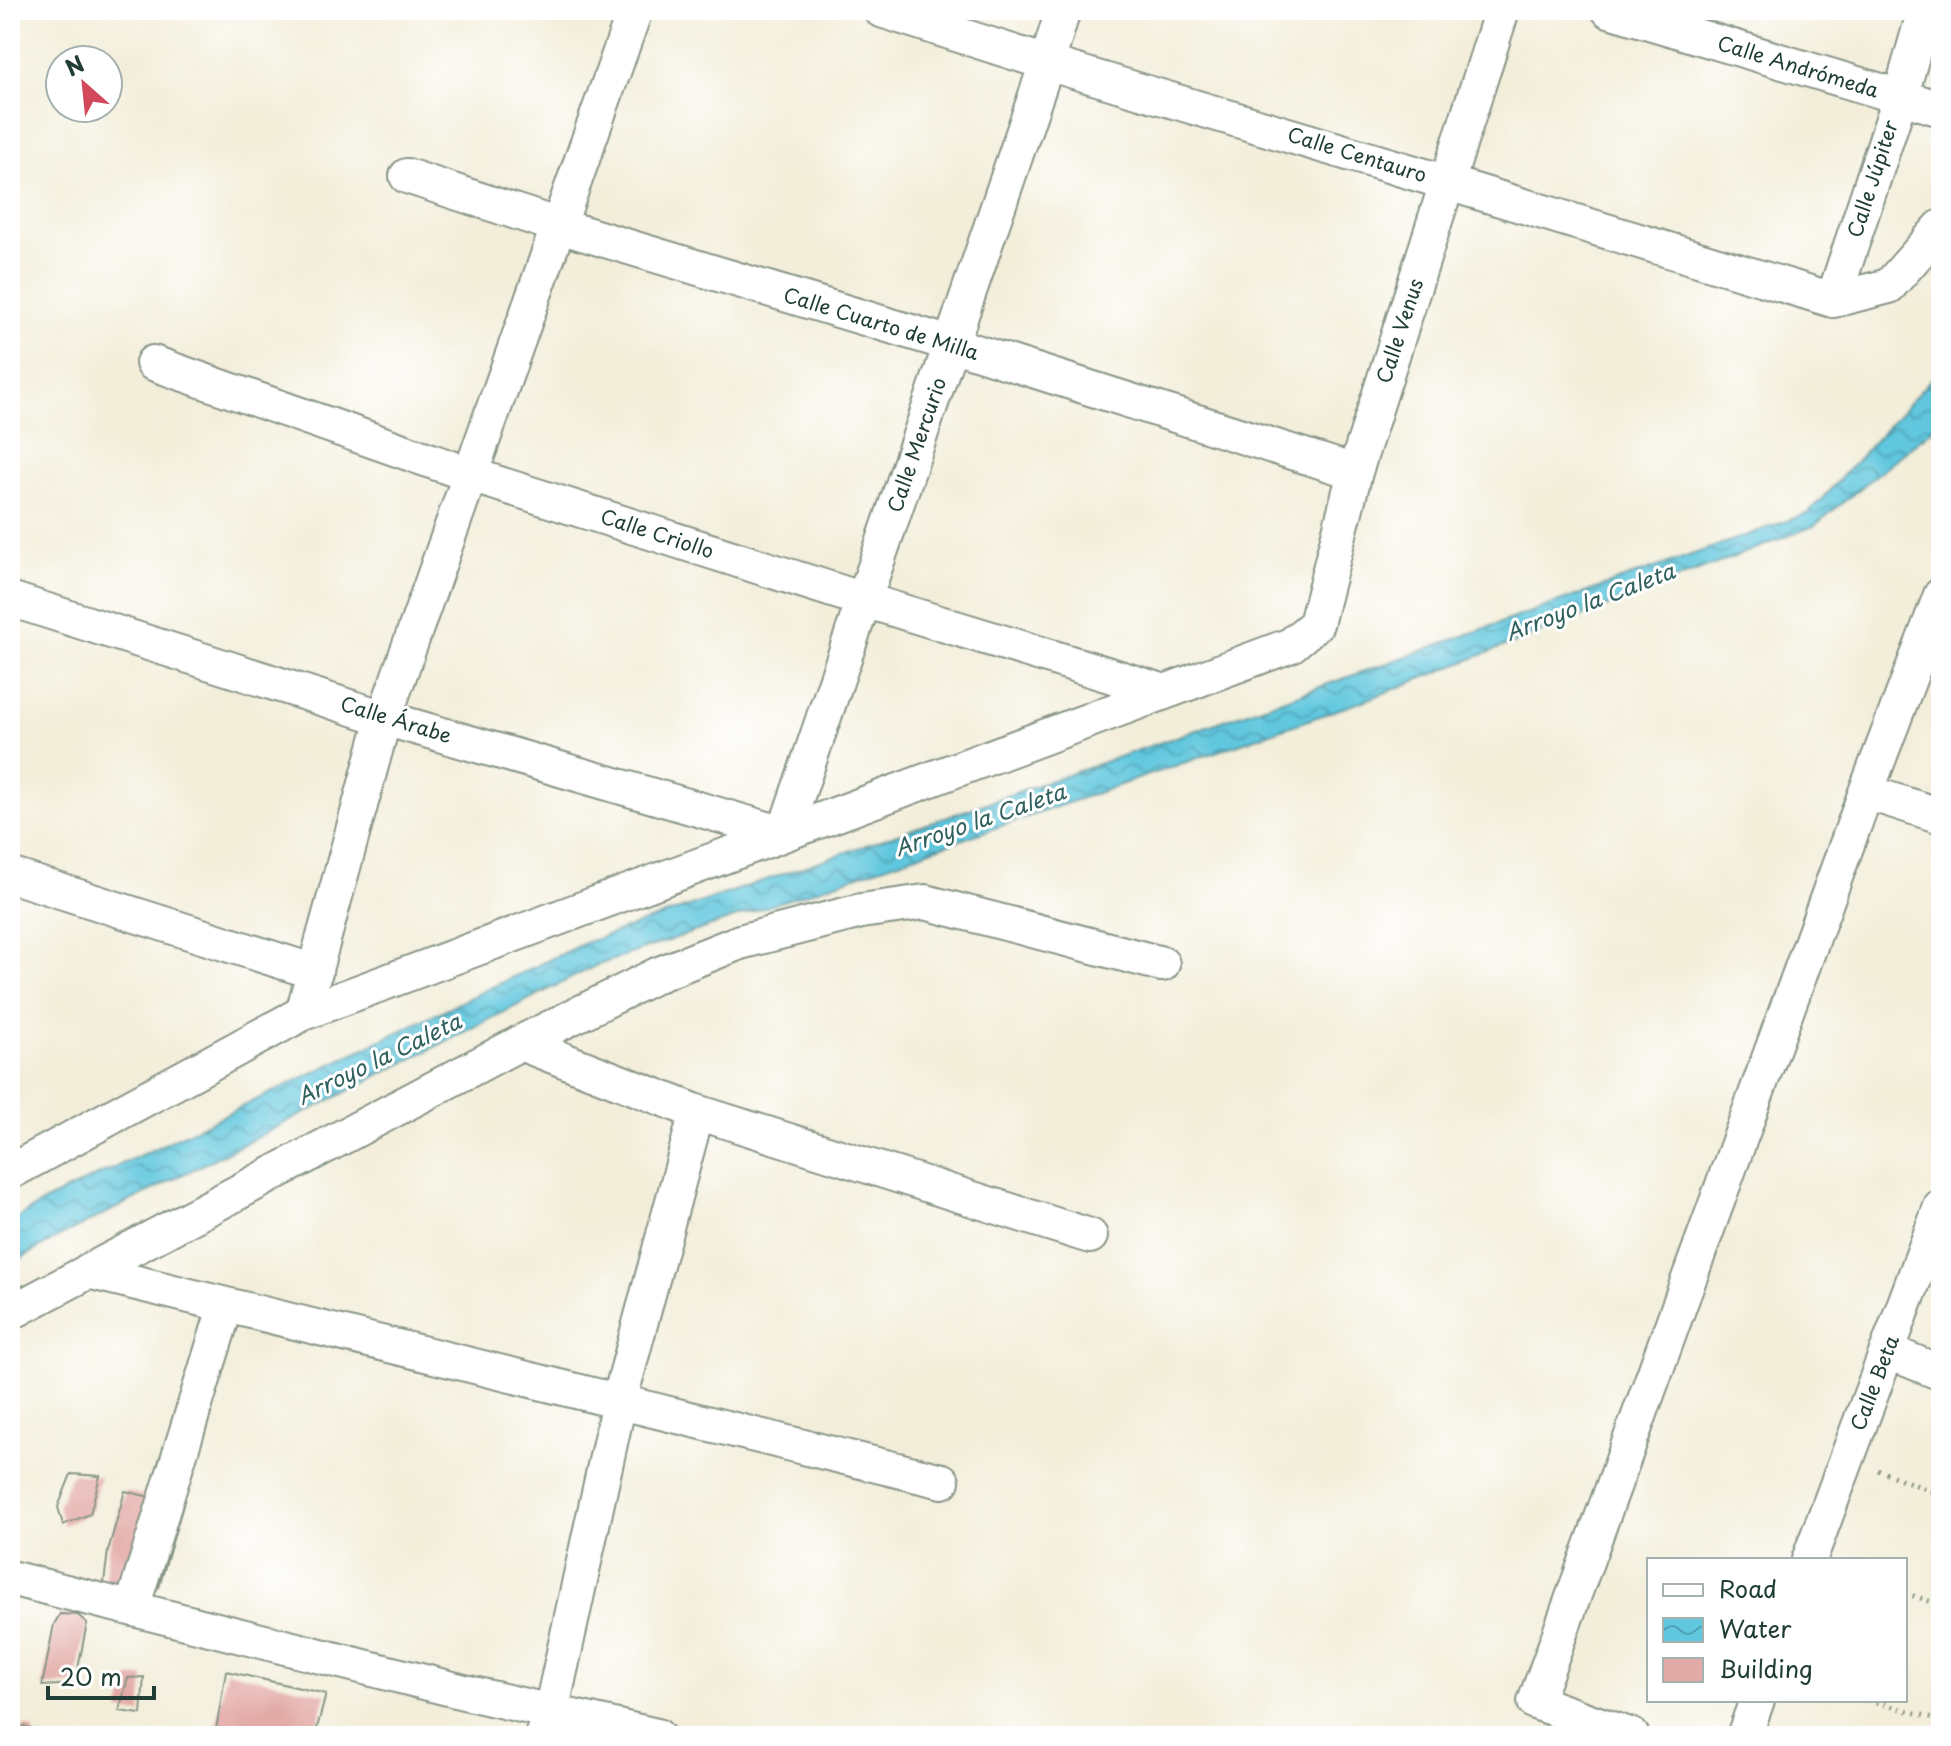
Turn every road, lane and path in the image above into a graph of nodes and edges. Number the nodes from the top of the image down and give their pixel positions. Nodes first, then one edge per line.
1 (635, 10) edge
2 (881, 10) edge
3 (1063, 10) edge
4 (1502, 10) edge
5 (1609, 10) edge
6 (1925, 10) edge
7 (1047, 63) junction
8 (1900, 98) junction
9 (1941, 109) edge
10 (407, 176) dead end
11 (1448, 183) junction
12 (559, 226) junction
13 (1941, 227) edge
14 (1833, 300) junction
15 (951, 344) junction
16 (153, 363) dead end
17 (1355, 472) junction
18 (471, 475) junction
19 (1941, 595) edge
20 (10, 599) edge
21 (864, 600) junction
22 (1165, 692) junction
23 (384, 718) junction
24 (1866, 792) junction
25 (1941, 816) edge
26 (784, 834) junction
27 (10, 875) edge
28 (1162, 964) dead end
29 (315, 972) junction
30 (303, 1013) junction
31 (520, 1043) junction
32 (697, 1112) junction
33 (10, 1172) edge
34 (1941, 1207) edge
35 (1090, 1236) dead end
36 (88, 1271) junction
37 (226, 1305) junction
38 (10, 1313) edge
39 (1887, 1351) junction
40 (1941, 1373) edge
41 (619, 1402) junction
42 (1847, 1458) junction
43 (942, 1481) dead end
44 (1941, 1495) edge
45 (1810, 1558) edge
46 (10, 1578) edge
47 (1907, 1594) edge
48 (1941, 1605) edge
49 (132, 1608) junction
50 (1756, 1702) edge
51 (1875, 1702) edge
52 (1941, 1720) edge
53 (546, 1724) edge
54 (654, 1736) edge
55 (1632, 1736) edge
56 (1744, 1736) edge

1 - 12 street
2 - 7 street, Calle Centauro
3 - 7 street, Calle Mercurio
4 - 11 street, Calle Venus
5 - 8 street, Calle Andrómeda
6 - 8 street, Calle Júpiter
7 - 11 street, Calle Centauro
7 - 15 street, Calle Mercurio
8 - 9 street, Calle Andrómeda
8 - 14 street, Calle Júpiter
10 - 12 street, Calle Cuarto de Milla
11 - 14 street, Calle Centauro
11 - 17 street, Calle Venus
12 - 15 street, Calle Cuarto de Milla
12 - 18 street
13 - 14 street
15 - 17 street, Calle Cuarto de Milla
15 - 21 street, Calle Mercurio
16 - 18 street, Calle Criollo
17 - 22 street, Calle Venus
18 - 21 street, Calle Criollo
18 - 23 street
19 - 24 street
20 - 23 street, Calle Árabe
21 - 22 street, Calle Criollo
21 - 26 street, Calle Mercurio
22 - 26 street
23 - 26 street, Calle Árabe
23 - 29 street
24 - 25 street
24 - 55 street
26 - 30 street
27 - 29 street
28 - 31 street
29 - 30 street
30 - 33 street
31 - 32 street
31 - 36 street
32 - 35 street
32 - 41 street
34 - 39 street, Calle Beta
36 - 37 street
36 - 38 street
37 - 41 street
37 - 49 street
39 - 40 street
39 - 42 street, Calle Beta
41 - 43 street
41 - 53 street
42 - 44 path
42 - 45 street, Calle Beta
46 - 49 street
47 - 48 path
49 - 53 street
50 - 56 street
51 - 52 path
53 - 54 street

